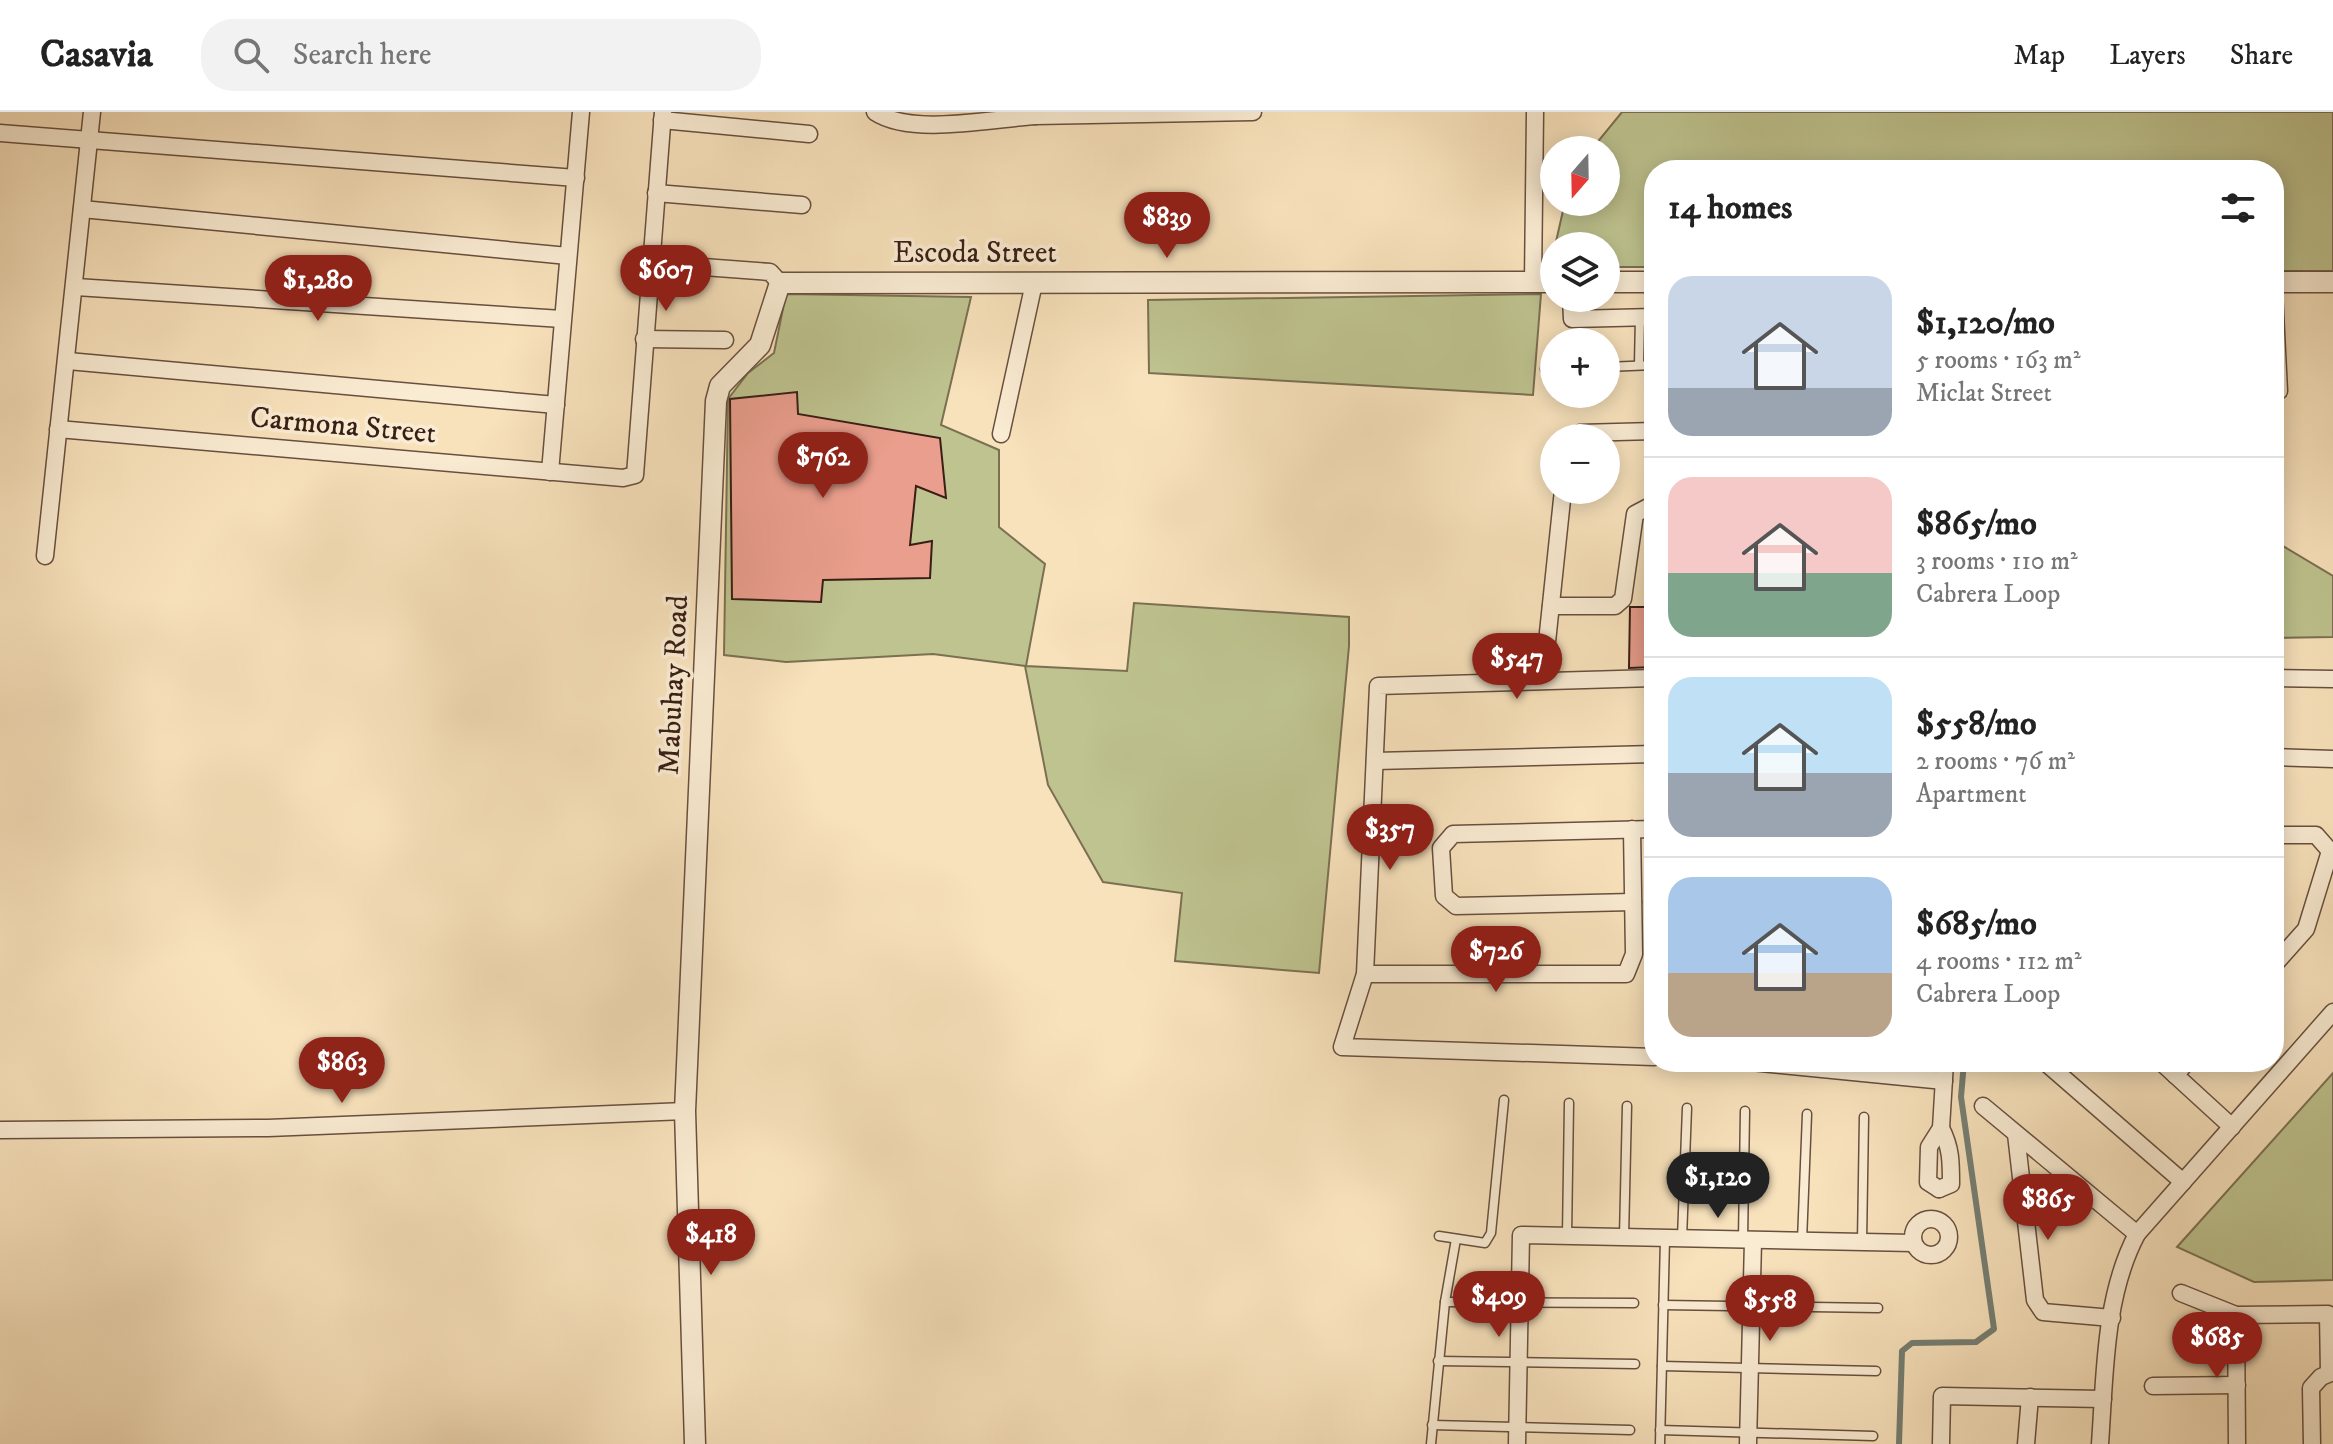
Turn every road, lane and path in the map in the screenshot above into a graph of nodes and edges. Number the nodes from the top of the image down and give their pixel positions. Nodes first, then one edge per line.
1 (92, 112) edge
2 (581, 112) edge
3 (875, 112) edge
4 (1196, 112) edge
5 (1253, 112) edge
6 (1535, 112) edge
7 (1120, 113) edge
8 (1035, 114) edge
9 (662, 116) edge
10 (952, 117) edge
11 (0, 133) edge
12 (809, 134) dead end
13 (90, 140) junction
14 (576, 178) junction
15 (656, 193) junction
16 (802, 205) dead end
17 (82, 209) junction
18 (1541, 232) edge
19 (568, 256) junction
20 (650, 263) junction
21 (1540, 282) edge
22 (1620, 282) edge
23 (1644, 282) edge
24 (2284, 282) edge
25 (2333, 282) edge
26 (780, 283) junction
27 (1034, 283) junction
28 (76, 287) junction
29 (1572, 312) edge
30 (1644, 317) edge
31 (562, 319) junction
32 (1644, 335) edge
33 (644, 339) junction
34 (725, 340) dead end
35 (68, 361) junction
36 (1639, 365) junction
37 (1644, 365) edge
38 (1620, 366) edge
39 (556, 405) junction
40 (58, 429) junction
41 (1644, 431) edge
42 (1620, 432) edge
43 (1001, 434) dead end
44 (550, 472) junction
45 (1562, 504) edge
46 (1644, 509) edge
47 (45, 556) dead end
48 (1551, 606) junction
49 (1644, 678) edge
50 (2284, 678) edge
51 (2333, 679) edge
52 (1543, 680) junction
53 (1644, 754) edge
54 (2284, 757) edge
55 (2333, 759) edge
56 (1375, 761) junction
57 (1632, 829) junction
58 (1644, 829) edge
59 (2284, 835) edge
60 (1633, 902) junction
61 (2284, 954) edge
62 (1365, 974) junction
63 (2333, 1012) edge
64 (1644, 1057) edge
65 (2284, 1068) edge
66 (1906, 1072) edge
67 (1944, 1072) edge
68 (2056, 1072) edge
69 (2172, 1072) edge
70 (2178, 1072) edge
71 (2280, 1072) edge
72 (2175, 1075) junction
73 (1944, 1081) junction
74 (1504, 1100) dead end
75 (1569, 1103) dead end
76 (1627, 1106) dead end
77 (1983, 1106) dead end
78 (1687, 1108) dead end
79 (685, 1111) junction
80 (1745, 1111) dead end
81 (1807, 1114) dead end
82 (1864, 1117) dead end
83 (2232, 1127) junction
84 (0, 1130) edge
85 (2016, 1134) junction
86 (2183, 1182) junction
87 (1936, 1220) junction
88 (2137, 1234) junction
89 (1439, 1236) dead end
90 (1567, 1236) junction
91 (1624, 1238) junction
92 (1456, 1239) junction
93 (1674, 1239) junction
94 (1748, 1241) junction
95 (1802, 1242) junction
96 (1862, 1242) junction
97 (1913, 1243) junction
98 (2181, 1293) dead end
99 (1445, 1302) junction
100 (1520, 1302) junction
101 (1634, 1303) dead end
102 (1663, 1305) junction
103 (1751, 1307) junction
104 (1878, 1308) dead end
105 (2236, 1315) junction
106 (2112, 1318) junction
107 (1438, 1361) junction
108 (1519, 1362) junction
109 (1635, 1364) dead end
110 (1662, 1366) junction
111 (1749, 1368) junction
112 (1876, 1371) dead end
113 (2331, 1372) edge
114 (2237, 1385) junction
115 (2153, 1386) dead end
116 (2030, 1397) junction
117 (2103, 1399) junction
118 (1432, 1425) junction
119 (1630, 1430) dead end
120 (1660, 1430) junction
121 (1517, 1436) edge
122 (1873, 1436) dead end
123 (1748, 1437) edge
124 (695, 1444) edge
125 (1431, 1444) edge
126 (1660, 1444) edge
127 (1941, 1444) edge
128 (2026, 1444) edge
129 (2100, 1444) edge
130 (2237, 1444) edge
131 (2312, 1444) edge

1 - 13 street
2 - 14 street
3 - 10 street
4 - 5 street
4 - 7 street
6 - 18 street
7 - 8 street
8 - 10 street
9 - 12 street
9 - 15 street
11 - 13 street
13 - 14 street
13 - 17 street
14 - 19 street
15 - 16 street
15 - 20 street
17 - 19 street
17 - 28 street
19 - 31 street
20 - 26 street
20 - 33 street
21 - 27 street, Escoda Street
22 - 23 street
24 - 25 street
26 - 27 street, Escoda Street
26 - 79 street, Mabuhay Road
27 - 43 street
28 - 31 street
28 - 35 street
29 - 30 street
31 - 39 street
32 - 36 lane
33 - 34 street
33 - 44 street, Carmona Street
35 - 39 street
35 - 40 street
36 - 37 lane
36 - 38 lane
39 - 44 street
40 - 44 street, Carmona Street
40 - 47 street
41 - 42 street
45 - 48 street
46 - 48 street
48 - 52 street
49 - 52 street
50 - 51 street
52 - 56 street
53 - 56 street
54 - 55 street
56 - 62 street
57 - 58 street
57 - 60 street
57 - 60 street
59 - 61 street
60 - 62 street
62 - 64 street
63 - 65 street
66 - 73 street
67 - 73 street
68 - 86 street
69 - 72 street
70 - 72 street
71 - 83 street
72 - 83 street
73 - 87 street
74 - 92 lane
75 - 90 lane
76 - 91 lane
77 - 85 street
78 - 93 lane
79 - 84 street
79 - 124 street
80 - 94 lane
81 - 95 lane
82 - 96 lane
83 - 86 street
85 - 88 street
85 - 106 street
86 - 88 street
87 - 97 street
87 - 97 street
88 - 106 street
89 - 92 lane
90 - 91 street
90 - 100 street
91 - 93 street
92 - 99 lane
93 - 94 street
93 - 102 lane
94 - 95 street
94 - 103 street
95 - 96 street
96 - 97 street
98 - 105 street
99 - 100 lane
99 - 107 lane
100 - 101 lane
100 - 108 street
102 - 103 lane
102 - 110 lane
103 - 104 lane
103 - 111 street
105 - 113 street
105 - 114 street
106 - 117 street
107 - 108 lane
107 - 118 lane
108 - 109 lane
108 - 121 street
110 - 111 lane
110 - 120 lane
111 - 112 lane
111 - 123 street
113 - 131 street
114 - 115 street
114 - 130 street
116 - 117 street
116 - 127 street
116 - 128 street
117 - 129 street
118 - 121 lane
118 - 125 lane
119 - 121 lane
120 - 123 lane
120 - 126 lane
122 - 123 lane

